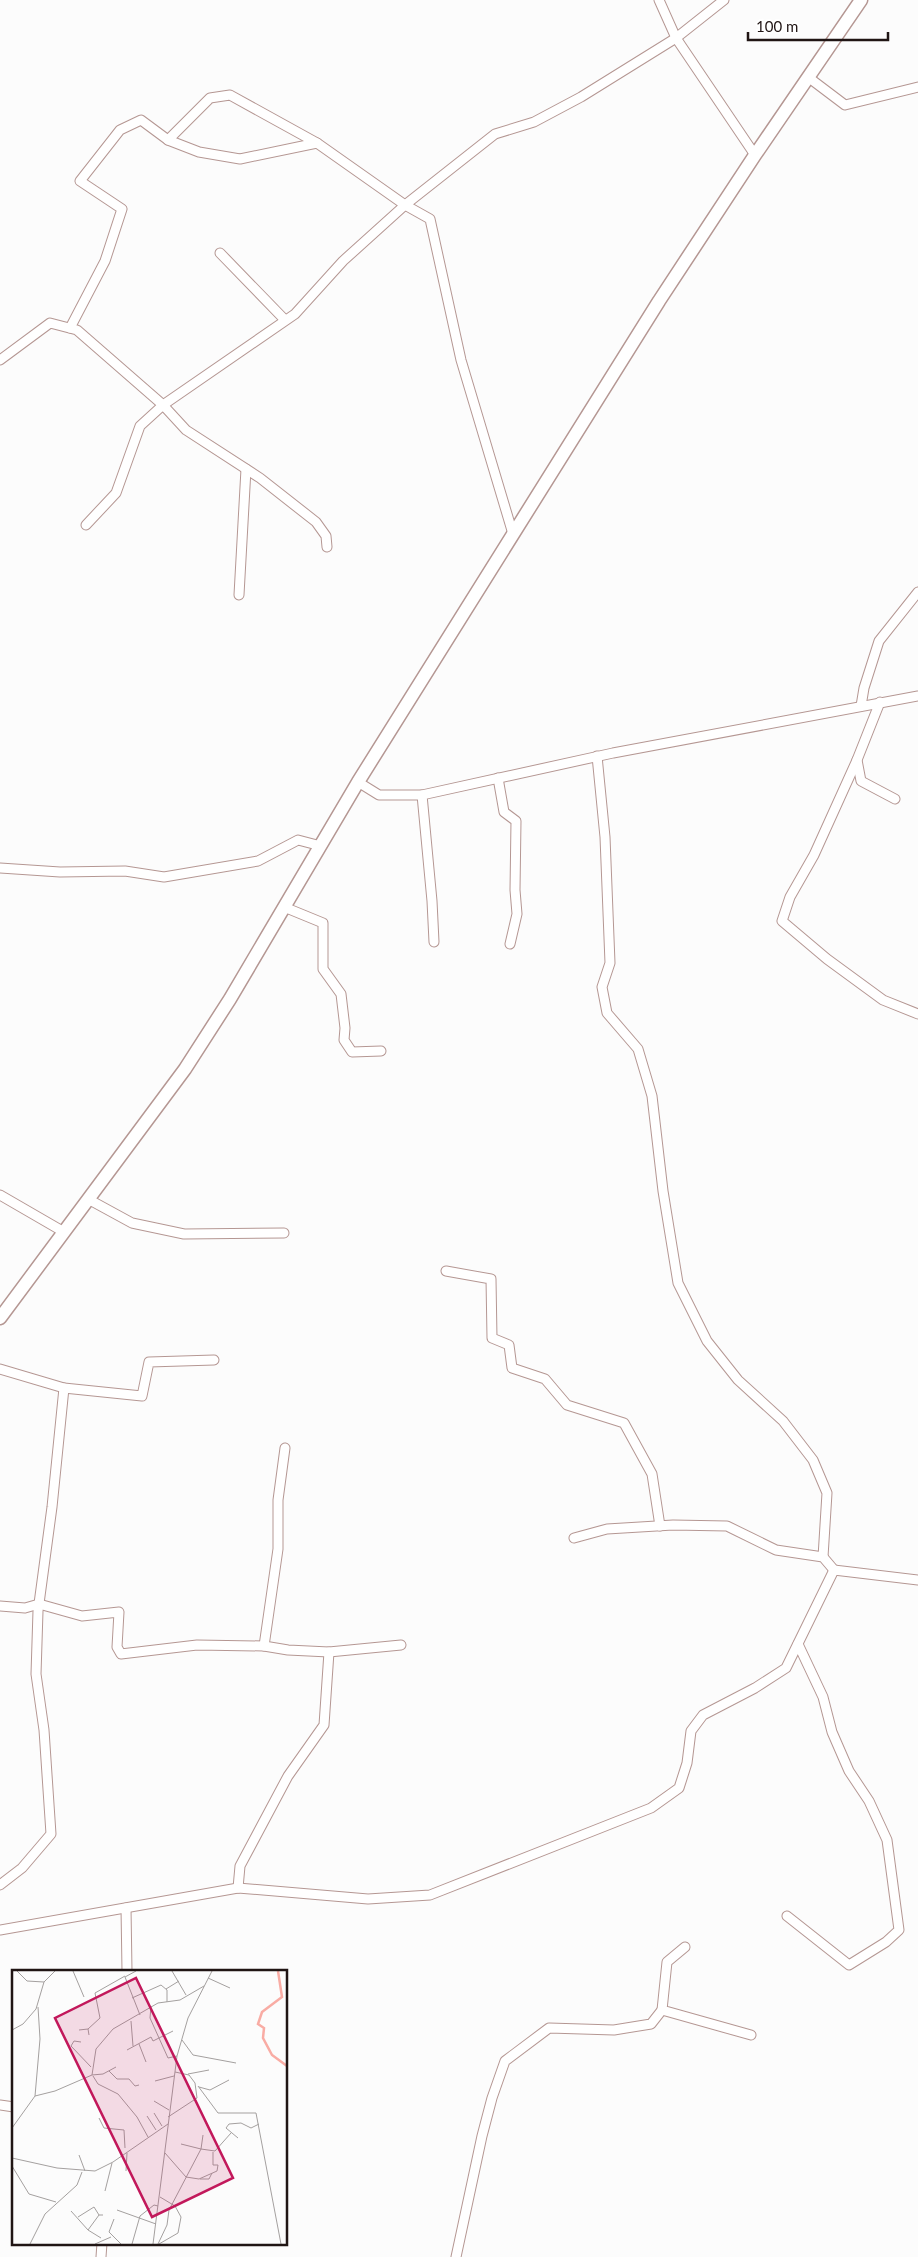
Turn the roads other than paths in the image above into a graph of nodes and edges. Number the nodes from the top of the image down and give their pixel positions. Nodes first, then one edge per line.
1 (659, 0) edge
2 (724, 0) edge
3 (861, 0) edge
4 (676, 38) junction
5 (808, 77) junction
6 (918, 87) edge
7 (168, 140) junction
8 (317, 143) junction
9 (755, 156) junction
10 (405, 205) junction
11 (220, 253) dead end
12 (286, 320) junction
13 (70, 328) junction
14 (0, 360) edge
15 (163, 405) junction
16 (246, 469) junction
17 (86, 525) dead end
18 (513, 534) junction
19 (327, 547) dead end
20 (918, 592) edge
21 (239, 595) dead end
22 (918, 696) edge
23 (880, 702) junction
24 (861, 706) junction
25 (598, 756) junction
26 (857, 760) junction
27 (498, 778) junction
28 (358, 782) junction
29 (422, 795) junction
30 (895, 799) dead end
31 (321, 846) junction
32 (0, 868) edge
33 (284, 907) junction
34 (434, 942) dead end
35 (510, 944) dead end
36 (918, 1014) edge
37 (381, 1051) dead end
38 (0, 1194) edge
39 (88, 1199) junction
40 (64, 1232) junction
41 (284, 1233) dead end
42 (446, 1270) dead end
43 (0, 1318) edge
44 (214, 1360) dead end
45 (0, 1369) edge
46 (64, 1388) junction
47 (285, 1448) dead end
48 (660, 1526) junction
49 (574, 1538) dead end
50 (823, 1557) junction
51 (834, 1570) junction
52 (918, 1580) edge
53 (39, 1604) junction
54 (0, 1606) edge
55 (798, 1644) junction
56 (401, 1645) dead end
57 (264, 1646) junction
58 (329, 1652) junction
59 (0, 1885) edge
60 (238, 1888) junction
61 (126, 1908) junction
62 (787, 1916) dead end
63 (0, 1930) edge
64 (685, 1947) dead end
65 (127, 1970) edge
66 (662, 2010) junction
67 (750, 2035) dead end
68 (102, 2244) edge
69 (101, 2257) edge
70 (456, 2257) edge

1 - 4 street
2 - 4 street
3 - 5 main road
4 - 9 street
4 - 10 street
5 - 6 street
5 - 9 main road
7 - 8 street
7 - 8 street
7 - 13 street
8 - 10 street
9 - 18 main road
10 - 12 street
10 - 18 street
11 - 12 street
12 - 15 street
13 - 14 street
13 - 15 street
15 - 16 street
15 - 17 street
16 - 19 street
16 - 21 street
18 - 28 main road
20 - 24 street
22 - 23 street
23 - 24 street
23 - 26 street
24 - 25 street
25 - 27 street
25 - 50 street
26 - 30 street
26 - 36 street
27 - 29 street
27 - 35 street
28 - 29 street
28 - 31 main road
29 - 34 street
31 - 32 street
31 - 33 main road
33 - 37 street
33 - 39 main road
38 - 40 street
39 - 40 main road
39 - 41 street
40 - 43 main road
42 - 48 street
44 - 46 street
45 - 46 street
46 - 53 street
47 - 57 street
48 - 49 street
48 - 50 street
50 - 51 street
51 - 52 street
51 - 55 street
53 - 54 street
53 - 57 street
53 - 59 street
55 - 60 street
55 - 62 street
56 - 58 street
57 - 58 street
58 - 60 street
60 - 61 street
61 - 63 street
61 - 65 street
64 - 66 street
66 - 67 street
66 - 70 street
68 - 69 street

